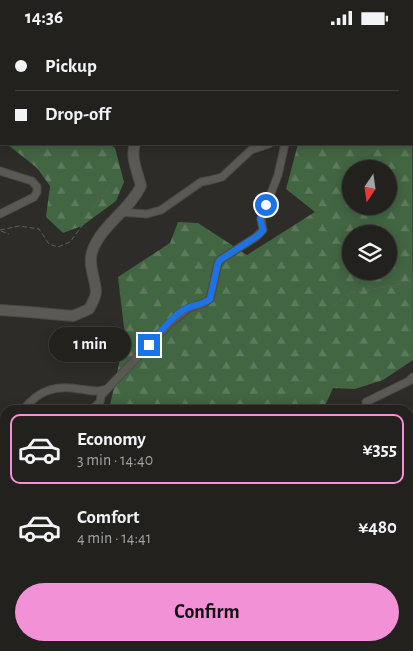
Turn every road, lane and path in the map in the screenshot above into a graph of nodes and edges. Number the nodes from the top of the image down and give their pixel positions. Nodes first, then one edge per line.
1 (135, 145) edge
2 (267, 145) edge
3 (285, 145) edge
4 (0, 171) edge
5 (110, 185) dead end
6 (121, 213) junction
7 (0, 214) edge
8 (9, 234) dead end
9 (413, 282) edge
10 (333, 306) dead end
11 (0, 310) edge
12 (413, 377) edge
13 (108, 388) junction
14 (366, 402) joint
15 (27, 405) edge
16 (97, 405) edge
17 (362, 405) edge

1 - 6 main road
2 - 6 street
3 - 13 street
4 - 7 street
5 - 8 path
6 - 11 main road
9 - 10 path
12 - 14 street
13 - 15 street
13 - 16 street
14 - 17 path

